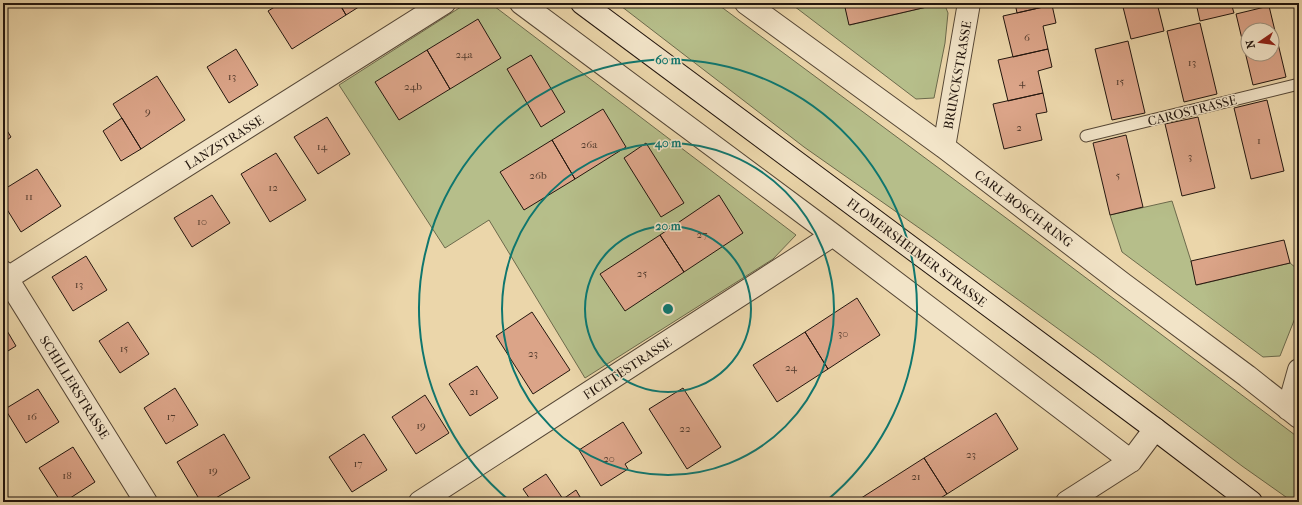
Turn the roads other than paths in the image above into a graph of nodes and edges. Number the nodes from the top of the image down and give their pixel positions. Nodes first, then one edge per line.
1 (444, 3) edge
2 (521, 3) edge
3 (582, 3) edge
4 (746, 3) edge
5 (969, 3) edge
6 (1299, 84) edge
7 (1086, 136) dead end
8 (944, 147) junction
9 (833, 235) junction
10 (4, 277) edge
11 (1299, 370) edge
12 (1294, 413) edge
13 (1155, 429) junction
14 (1130, 461) junction
15 (146, 502) edge
16 (420, 502) edge
17 (1067, 502) edge
18 (1251, 502) edge

1 - 10 street, LANZSTRASSE
2 - 9 street
3 - 13 street, FLOMERSHEIMER STRASSE
4 - 8 street, CARL-BOSCH-RING
5 - 8 street, BRUNCKSTRASSE
6 - 7 lane, CAROSTRASSE
8 - 12 street, CARL-BOSCH-RING
9 - 14 street
9 - 16 street, FICHTESTRASSE
10 - 15 street, SCHILLERSTRASSE
11 - 12 street
13 - 14 street
13 - 18 street, FLOMERSHEIMER STRASSE
14 - 17 street

